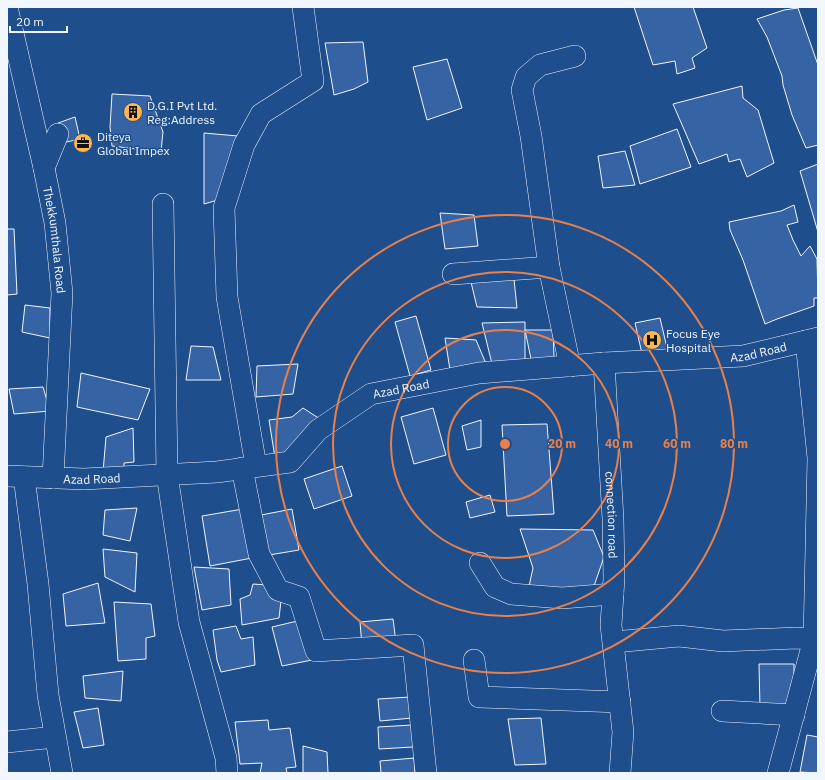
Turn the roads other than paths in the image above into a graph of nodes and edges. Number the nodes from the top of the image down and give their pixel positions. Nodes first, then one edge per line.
1 (7, 7) edge
2 (303, 7) edge
3 (575, 56) dead end
4 (58, 134) dead end
5 (44, 168) junction
6 (163, 204) dead end
7 (550, 267) junction
8 (453, 274) dead end
9 (812, 340) edge
10 (604, 363) junction
11 (570, 366) junction
12 (816, 416) edge
13 (249, 467) junction
14 (167, 474) junction
15 (16, 476) edge
16 (53, 478) junction
17 (480, 563) dead end
18 (613, 594) junction
19 (816, 639) edge
20 (614, 642) junction
21 (474, 660) dead end
22 (620, 702) junction
23 (722, 711) dead end
24 (794, 715) junction
25 (55, 736) junction
26 (7, 742) edge
27 (62, 773) edge
28 (227, 773) edge
29 (426, 773) edge
30 (620, 773) edge
31 (778, 773) edge

1 - 5 street, Thekkumthala Road
2 - 13 street
3 - 7 street
4 - 5 street
5 - 16 street, Thekkumthala Road
6 - 14 street
7 - 8 street
7 - 11 street
9 - 10 street, Azad Road
9 - 12 street
10 - 11 street, Azad Road
10 - 18 street, connection road
11 - 13 street, Azad Road
12 - 19 street
13 - 14 street, Azad Road
13 - 29 street
14 - 16 street, Azad Road
14 - 28 street
15 - 16 street, Azad Road
15 - 25 street
17 - 18 street
18 - 20 street, connection road
19 - 20 street
19 - 24 street
20 - 22 street, connection road
21 - 22 street
22 - 30 street, connection road
23 - 24 street
24 - 31 street
25 - 26 street
25 - 27 street

